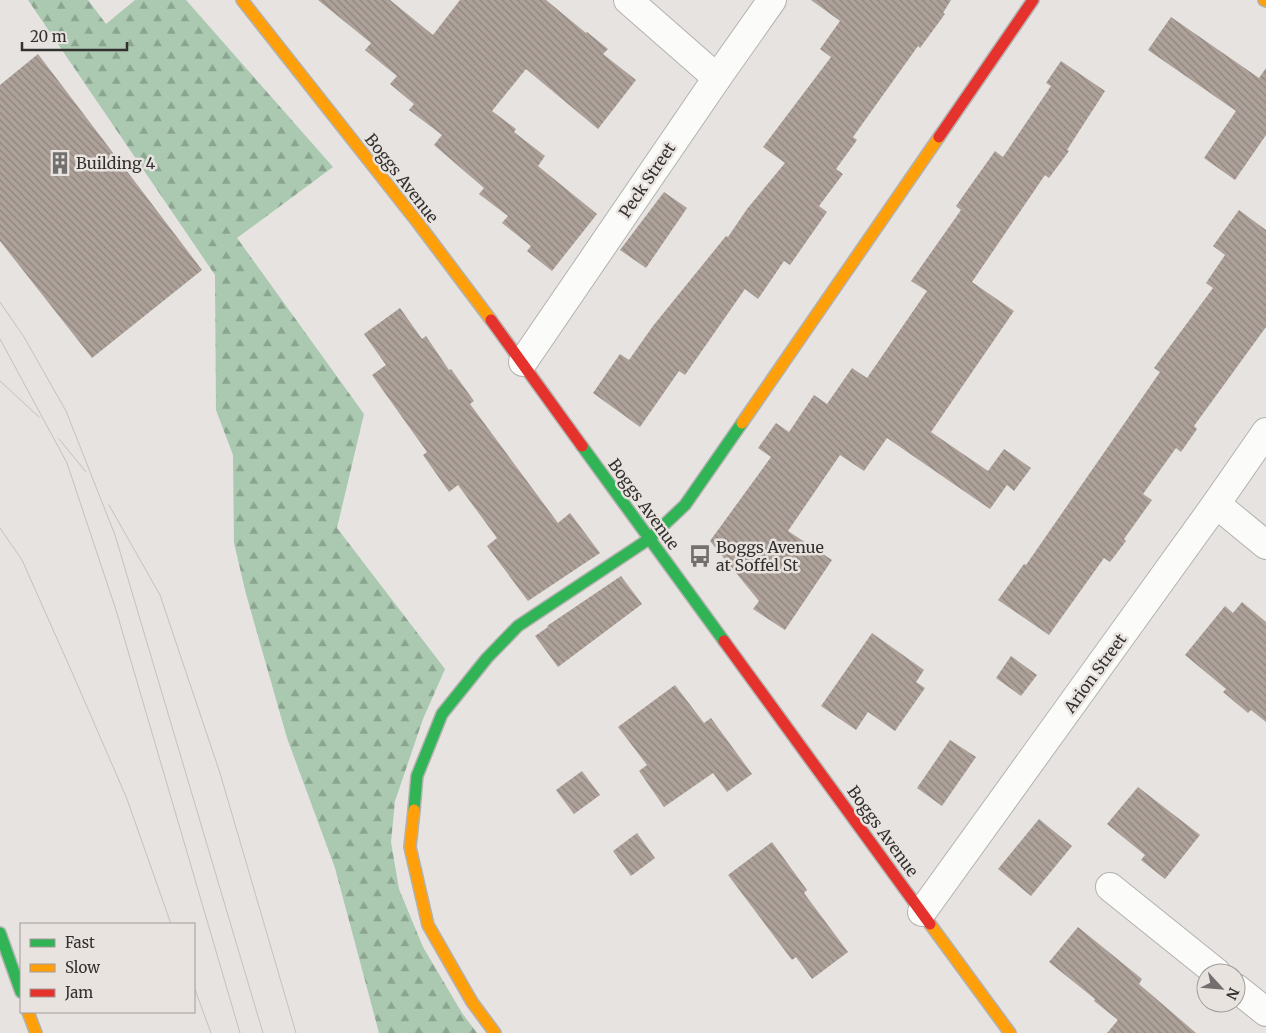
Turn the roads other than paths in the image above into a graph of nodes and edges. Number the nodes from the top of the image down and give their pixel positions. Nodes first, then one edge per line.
1 (242, 0) edge
2 (628, 0) edge
3 (772, 0) edge
4 (1034, 0) edge
5 (716, 78) junction
6 (523, 362) junction
7 (1266, 432) edge
8 (1216, 504) junction
9 (649, 538) junction
10 (1266, 546) edge
11 (1110, 887) dead end
12 (922, 912) junction
13 (0, 933) edge
14 (1205, 963) edge
15 (20, 989) edge
16 (1246, 996) edge
17 (1266, 1012) edge
18 (28, 1013) edge
19 (36, 1033) edge
20 (494, 1033) edge
21 (1010, 1033) edge

1 - 6 street, Boggs Avenue
2 - 5 street
3 - 5 street, Peck Street
4 - 9 street
5 - 6 street, Peck Street
6 - 9 street, Boggs Avenue
7 - 8 street, Arion Street
8 - 10 street
8 - 12 street, Arion Street
9 - 12 street, Boggs Avenue
9 - 20 street
11 - 14 street
12 - 21 street, Boggs Avenue
13 - 15 street
16 - 17 street
18 - 19 street

